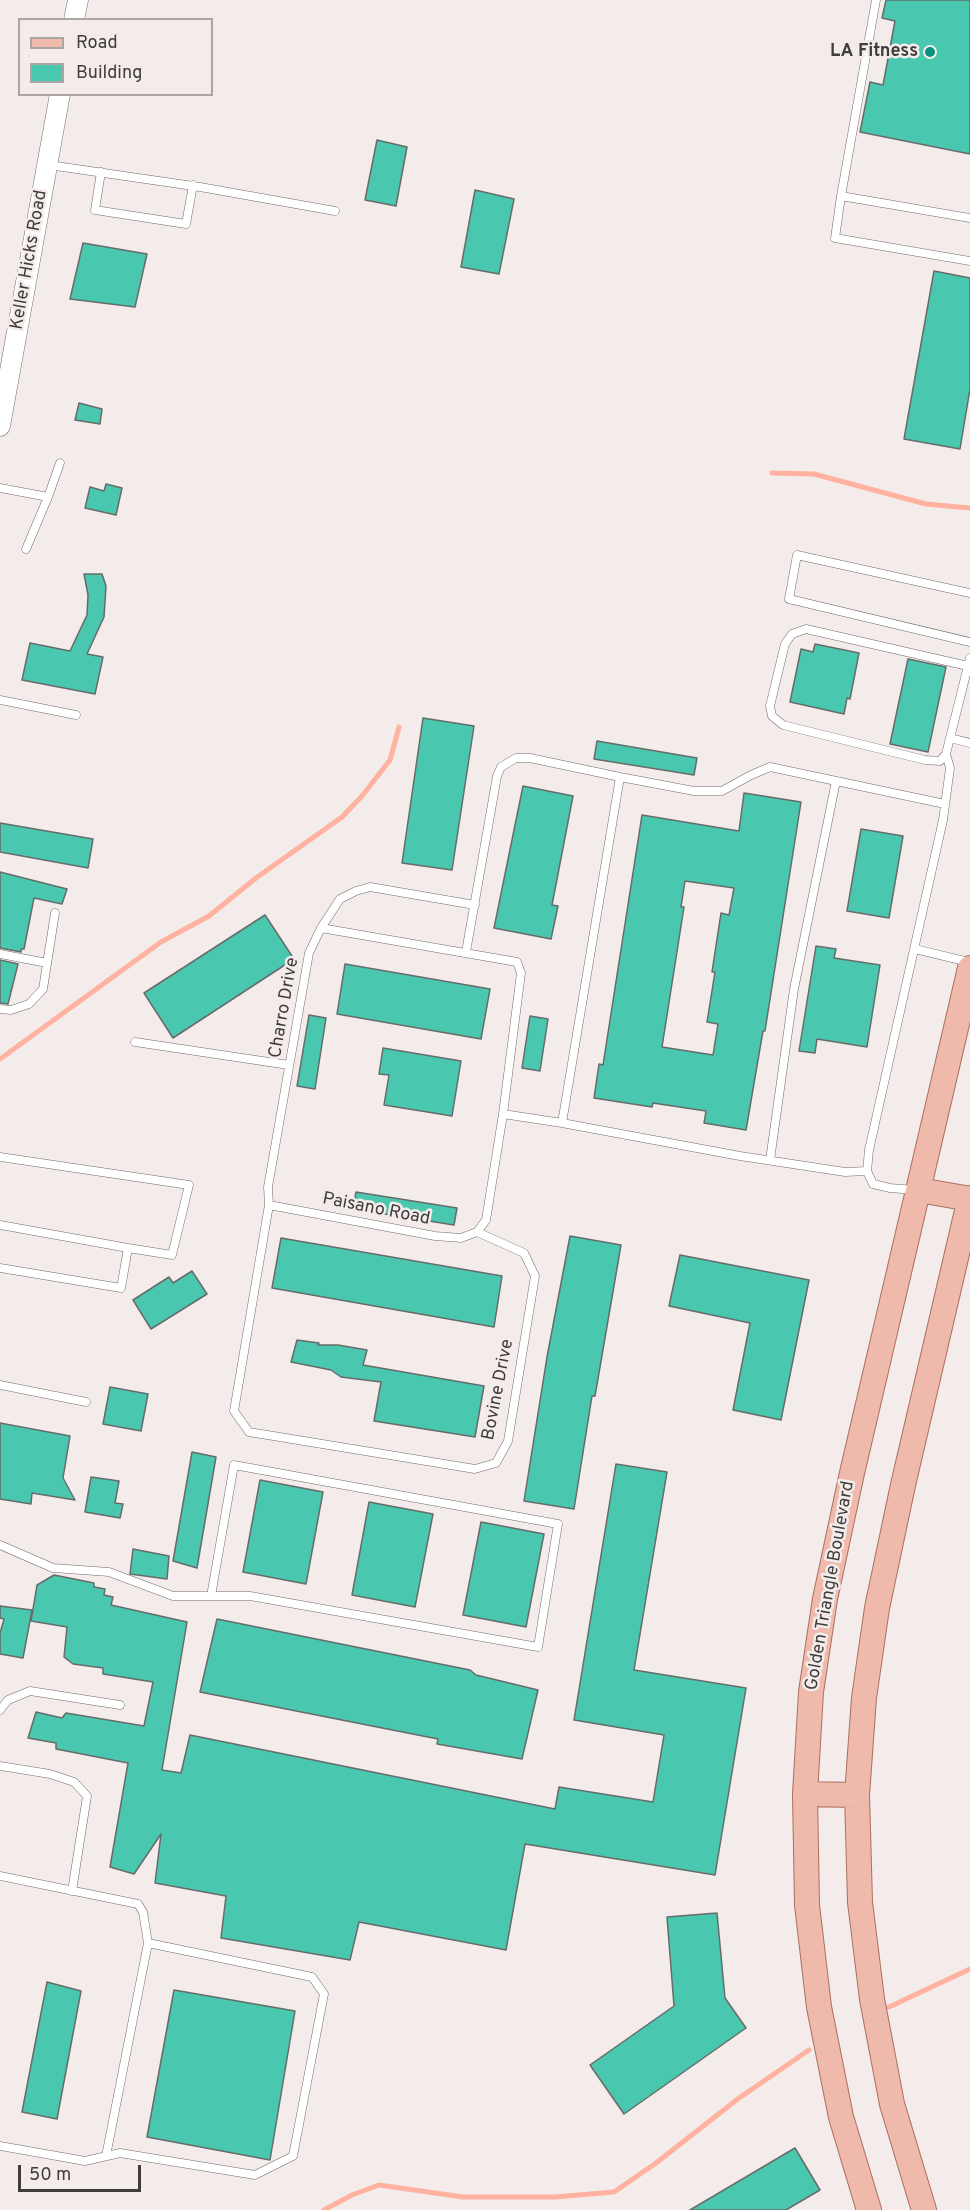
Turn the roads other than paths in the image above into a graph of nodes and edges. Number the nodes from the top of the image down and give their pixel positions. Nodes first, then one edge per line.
1 (78, 0) edge
2 (876, 0) edge
3 (74, 18) edge
4 (60, 96) edge
5 (47, 165) junction
6 (101, 172) junction
7 (193, 186) junction
8 (841, 196) junction
9 (335, 211) dead end
10 (970, 218) edge
11 (970, 261) edge
12 (0, 426) edge
13 (60, 463) dead end
14 (0, 488) edge
15 (48, 497) junction
16 (26, 549) dead end
17 (970, 593) edge
18 (970, 642) edge
19 (969, 662) edge
20 (0, 700) edge
21 (76, 714) dead end
22 (950, 738) junction
23 (970, 743) edge
24 (946, 754) junction
25 (620, 777) junction
26 (836, 781) junction
27 (945, 804) junction
28 (475, 905) junction
29 (55, 913) dead end
30 (321, 928) junction
31 (915, 949) junction
32 (466, 952) junction
33 (0, 954) edge
34 (970, 962) edge
35 (47, 963) junction
36 (970, 968) edge
37 (0, 1009) edge
38 (135, 1041) dead end
39 (290, 1065) junction
40 (504, 1114) junction
41 (562, 1123) junction
42 (0, 1156) edge
43 (770, 1160) junction
44 (867, 1171) junction
45 (919, 1190) junction
46 (970, 1199) edge
47 (269, 1204) junction
48 (0, 1225) edge
49 (477, 1232) junction
50 (128, 1248) junction
51 (0, 1268) edge
52 (0, 1385) edge
53 (86, 1402) dead end
54 (0, 1545) edge
55 (211, 1596) junction
56 (120, 1705) dead end
57 (0, 1710) edge
58 (0, 1766) edge
59 (805, 1794) junction
60 (857, 1795) junction
61 (0, 1876) edge
62 (72, 1891) junction
63 (148, 1943) junction
64 (0, 2146) edge
65 (106, 2156) junction
66 (869, 2210) edge
67 (924, 2210) edge

1 - 3 street
2 - 8 lane
4 - 5 street, Keller Hicks Road
5 - 6 lane
5 - 12 street, Keller Hicks Road
6 - 7 lane
6 - 7 lane
7 - 9 lane
8 - 10 lane
8 - 11 lane
13 - 15 lane
14 - 15 lane
15 - 16 lane
17 - 18 lane
19 - 22 lane
19 - 24 lane
20 - 21 lane
22 - 23 lane
22 - 24 lane
24 - 27 lane
25 - 26 lane
25 - 28 lane
25 - 41 lane
26 - 27 lane
26 - 43 lane
27 - 31 lane
28 - 30 lane, Charro Drive
28 - 32 lane
29 - 35 lane
30 - 32 lane
30 - 39 lane, Charro Drive
31 - 34 lane
31 - 44 lane
32 - 40 lane
33 - 35 lane
35 - 37 lane
36 - 45 main road, Golden Triangle Boulevard
38 - 39 lane
39 - 47 lane, Charro Drive
40 - 41 lane
40 - 49 lane
41 - 43 lane
42 - 50 lane
43 - 44 lane
44 - 45 lane
45 - 46 main road
45 - 59 main road, Golden Triangle Boulevard
46 - 60 main road
47 - 49 lane, Paisano Road
47 - 49 lane, Bovine Drive
48 - 50 lane
50 - 51 lane
52 - 53 lane
54 - 55 lane
55 - 55 lane
56 - 57 lane
58 - 62 lane
59 - 60 main road
59 - 66 main road, Golden Triangle Boulevard
60 - 67 main road
61 - 62 lane
62 - 63 lane
63 - 65 lane
63 - 65 lane
64 - 65 lane

